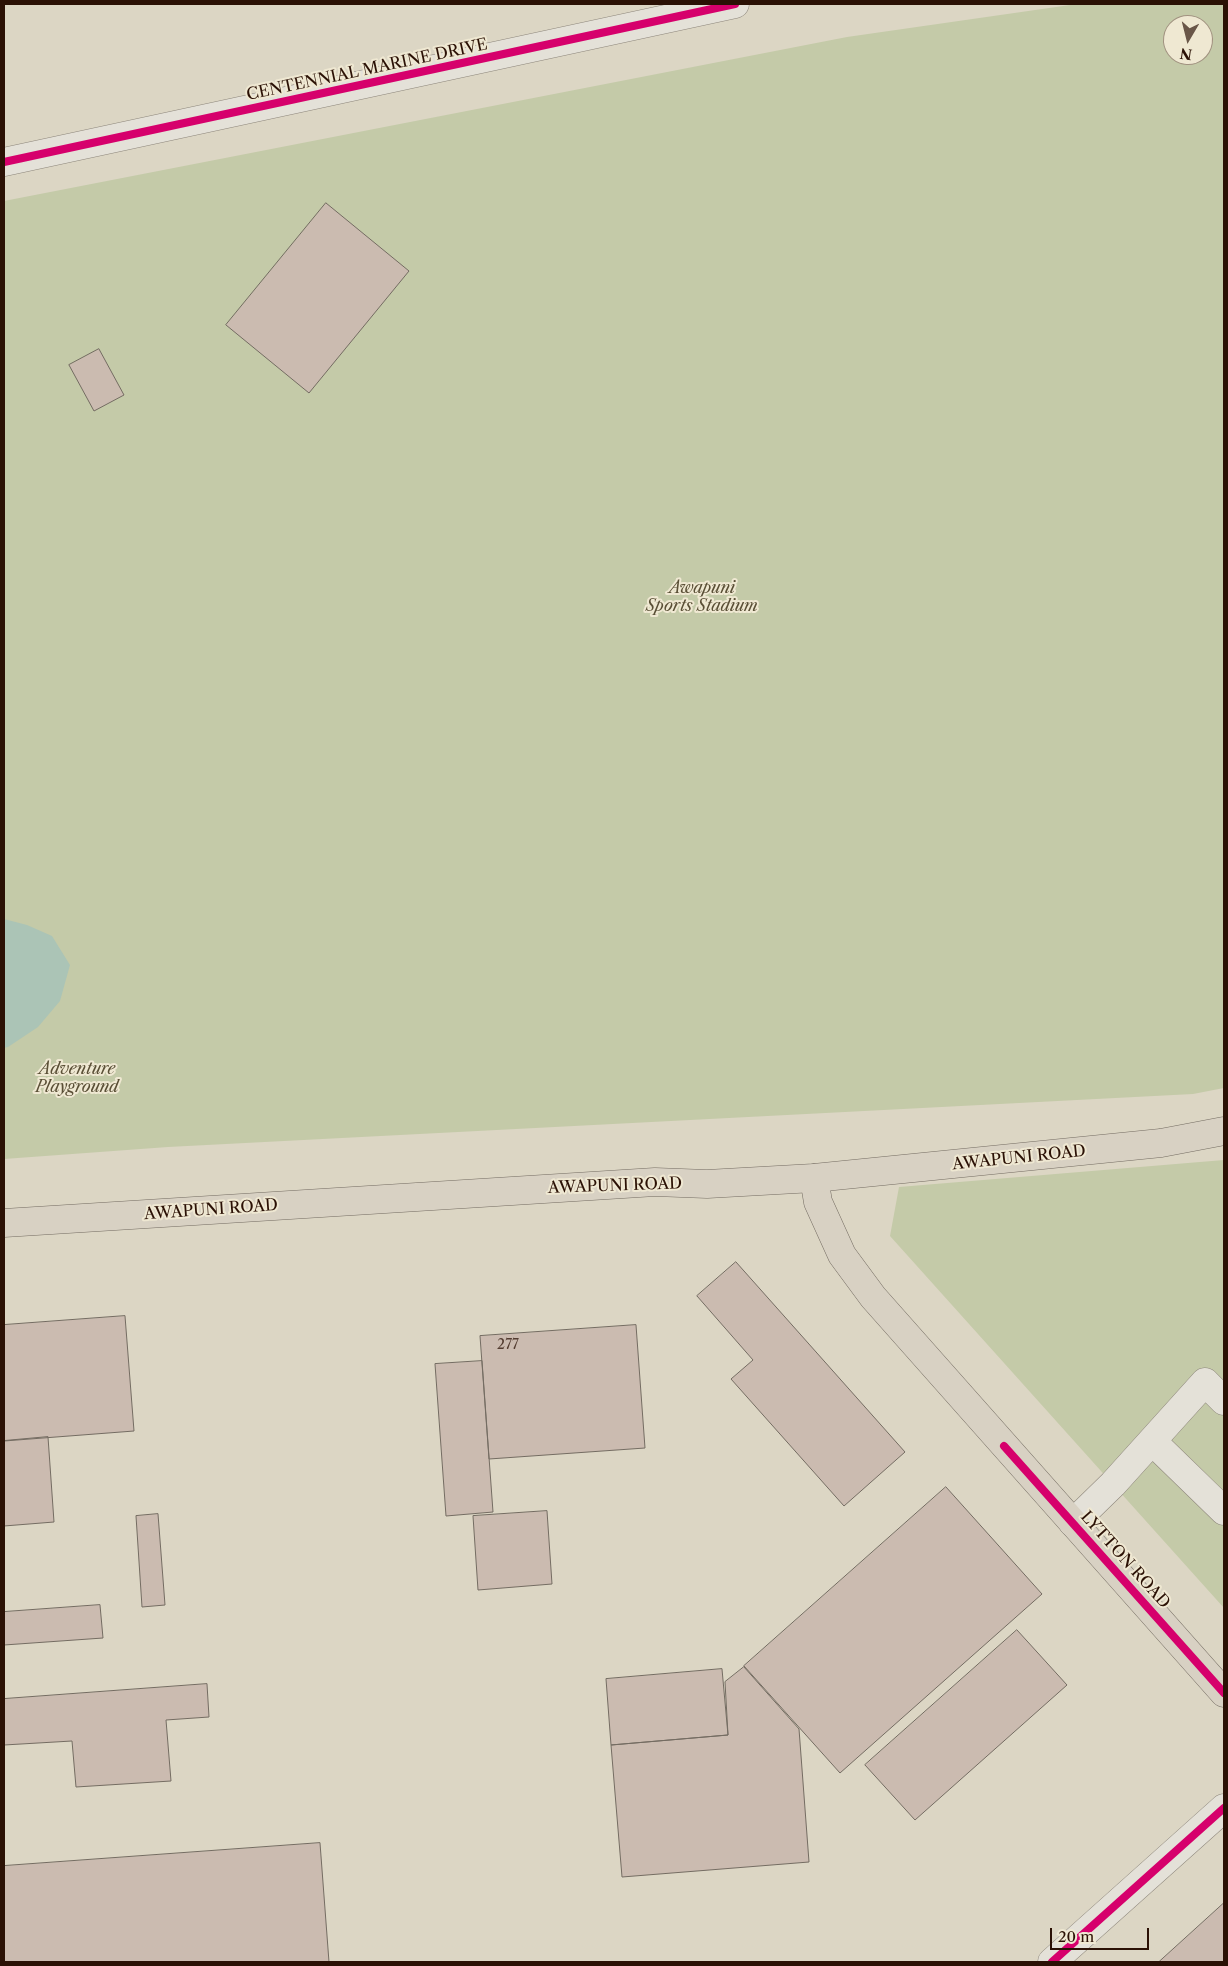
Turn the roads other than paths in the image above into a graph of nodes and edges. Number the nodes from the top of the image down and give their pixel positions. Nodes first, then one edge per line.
1 (735, 4) edge
2 (4, 162) edge
3 (1224, 1131) edge
4 (814, 1178) junction
5 (4, 1223) edge
6 (1224, 1402) edge
7 (1152, 1441) junction
8 (1224, 1511) edge
9 (1073, 1523) junction
10 (1224, 1693) edge
11 (1224, 1808) edge
12 (1052, 1962) edge

1 - 2 street, CENTENNIAL MARINE DRIVE
3 - 4 main road, AWAPUNI ROAD
4 - 5 main road, AWAPUNI ROAD
4 - 9 main road, LYTTON ROAD
6 - 7 street
7 - 8 street
7 - 9 street
9 - 10 main road, LYTTON ROAD
11 - 12 street

